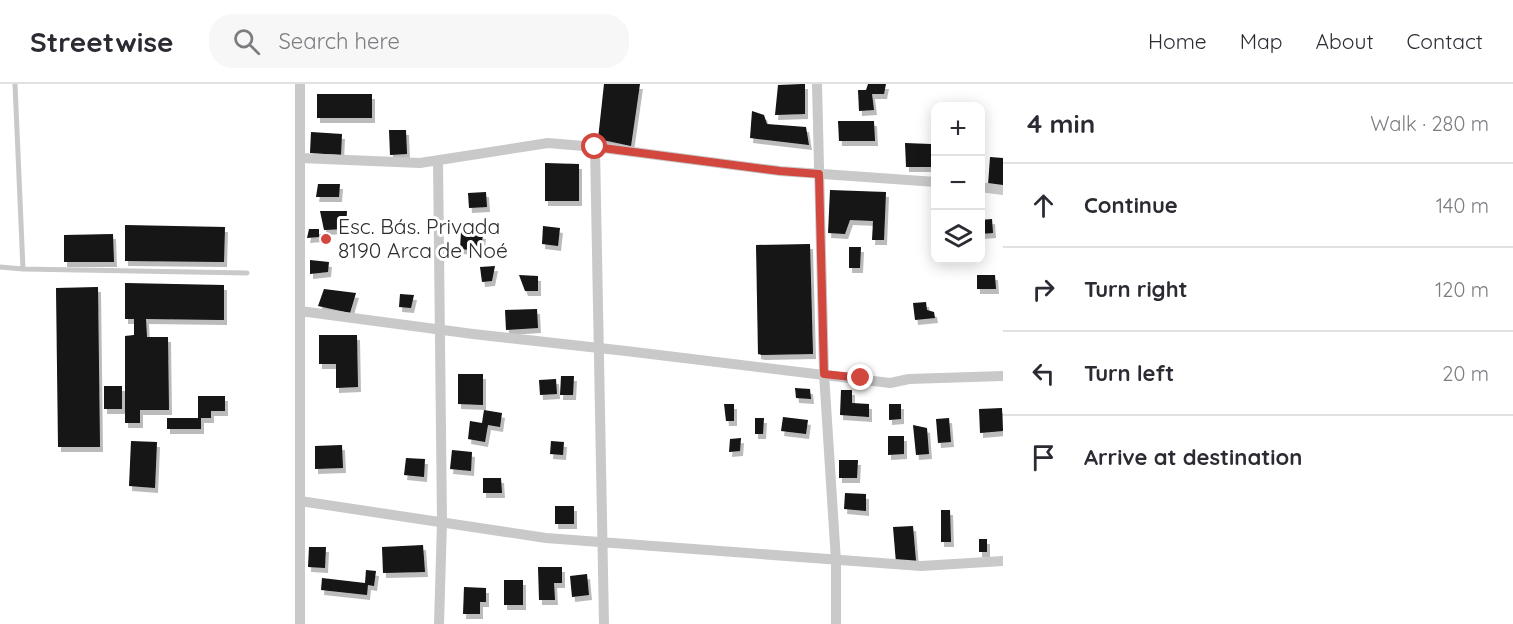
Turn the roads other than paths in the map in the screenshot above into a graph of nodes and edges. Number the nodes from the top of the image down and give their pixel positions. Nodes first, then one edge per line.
1 (15, 84) edge
2 (300, 84) edge
3 (817, 84) edge
4 (595, 147) junction
5 (300, 158) junction
6 (438, 160) junction
7 (819, 174) junction
8 (931, 182) edge
9 (985, 188) edge
10 (1003, 190) edge
11 (0, 267) edge
12 (23, 269) junction
13 (247, 273) dead end
14 (300, 312) junction
15 (441, 330) junction
16 (599, 348) junction
17 (824, 374) junction
18 (1003, 376) edge
19 (300, 501) junction
20 (442, 522) junction
21 (603, 543) junction
22 (836, 561) junction
23 (1003, 561) edge
24 (300, 624) edge
25 (439, 624) edge
26 (604, 624) edge
27 (836, 624) edge

1 - 12 lane
2 - 5 street
3 - 7 street
4 - 6 street
4 - 7 street
4 - 16 street
5 - 6 street
5 - 14 street
6 - 15 street
7 - 8 street
7 - 17 street
9 - 10 street
11 - 12 lane
12 - 13 lane
14 - 15 street
14 - 19 street
15 - 16 street
15 - 20 street
16 - 17 street
16 - 21 street
17 - 18 street
17 - 22 street
19 - 20 street
19 - 24 street
20 - 21 street
20 - 25 street
21 - 22 street
21 - 26 street
22 - 23 street
22 - 27 street

